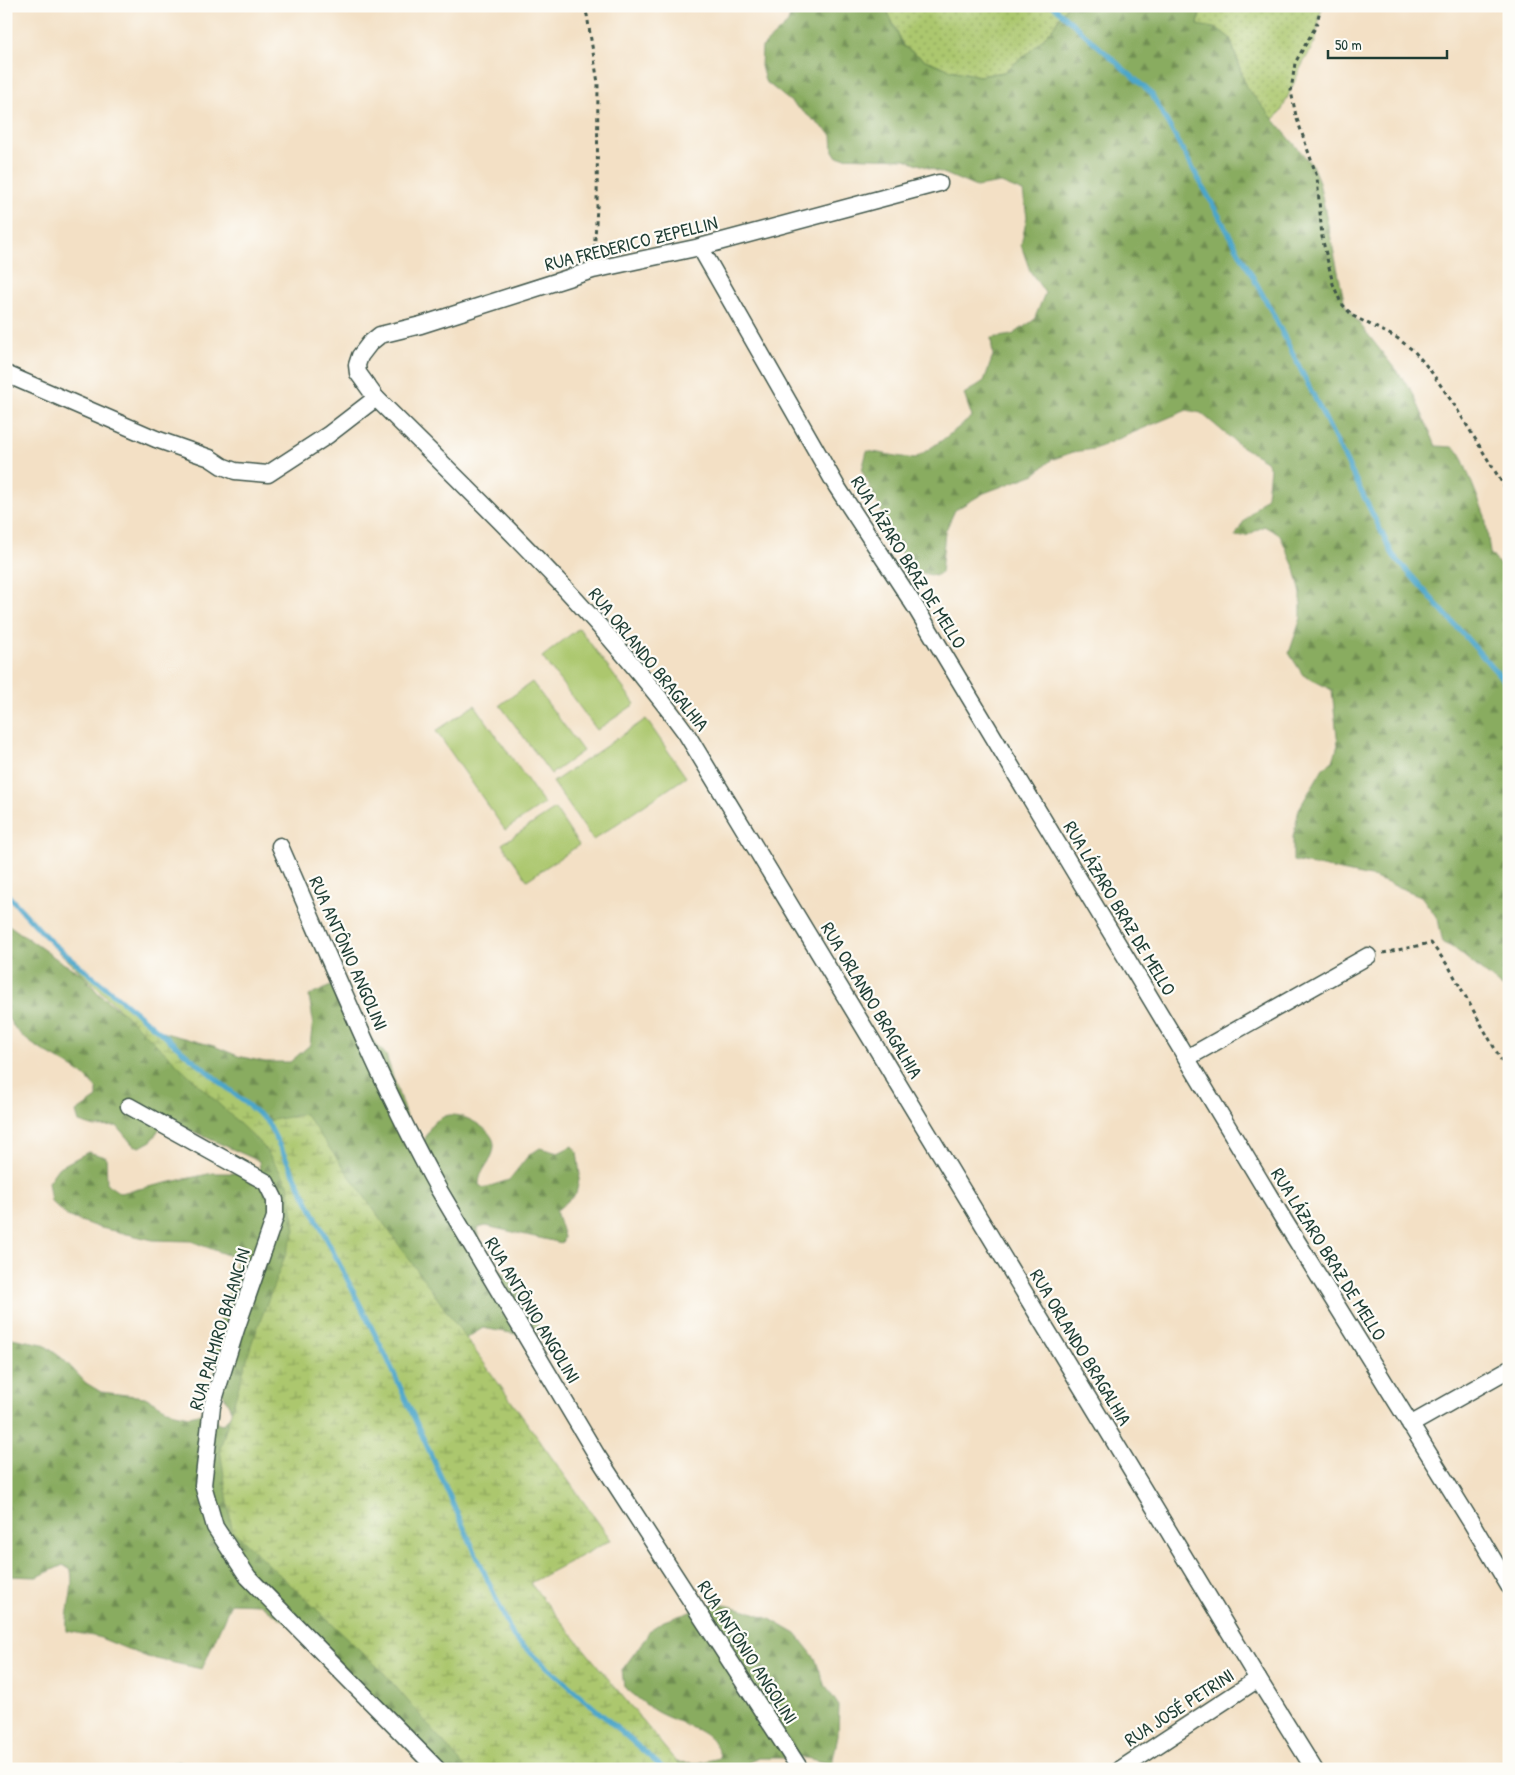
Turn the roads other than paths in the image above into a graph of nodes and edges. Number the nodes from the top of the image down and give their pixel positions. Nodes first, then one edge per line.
1 (939, 183) dead end
2 (700, 247) junction
3 (6, 374) edge
4 (376, 398) junction
5 (280, 846) dead end
6 (1368, 956) road end
7 (1187, 1058) junction
8 (129, 1106) dead end
9 (1509, 1369) edge
10 (1410, 1424) junction
11 (1509, 1586) edge
12 (1258, 1679) junction
13 (436, 1769) edge
14 (800, 1769) edge
15 (1121, 1769) edge
16 (1314, 1769) edge

1 - 2 street, RUA FREDERICO ZEPELLIN
2 - 4 street, RUA FREDERICO ZEPELLIN
2 - 7 street, RUA LÁZARO BRAZ DE MELLO
3 - 4 street
4 - 12 street, RUA ORLANDO BRAGALHIA
5 - 14 street, RUA ANTÔNIO ANGOLINI
6 - 7 street
7 - 10 street, RUA LÁZARO BRAZ DE MELLO
8 - 13 street, RUA PALMIRO BALANCIN
9 - 10 street
10 - 11 street, RUA LÁZARO BRAZ DE MELLO
12 - 15 street, RUA JOSÉ PETRINI
12 - 16 street, RUA ORLANDO BRAGALHIA

